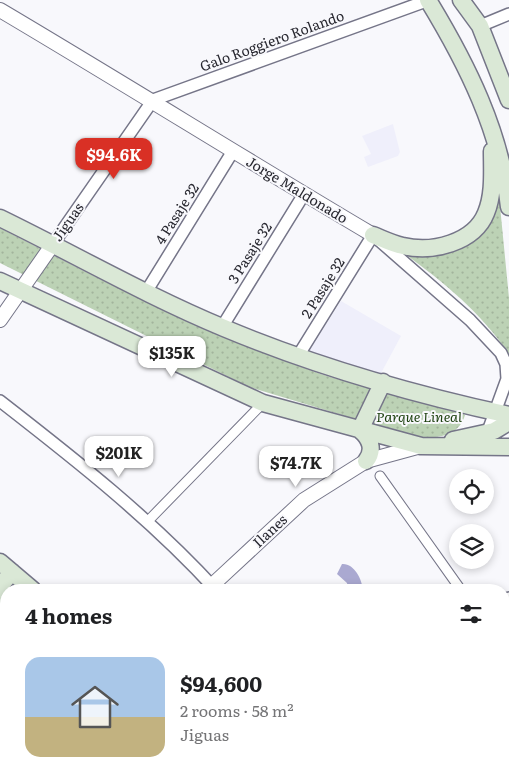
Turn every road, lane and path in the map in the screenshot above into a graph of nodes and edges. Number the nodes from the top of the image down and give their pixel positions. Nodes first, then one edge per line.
1 (428, 0) edge
2 (461, 0) edge
3 (0, 10) edge
4 (509, 14) edge
5 (480, 26) junction
6 (153, 100) junction
7 (509, 100) edge
8 (492, 129) junction
9 (233, 151) junction
10 (304, 194) junction
11 (509, 207) edge
12 (0, 218) edge
13 (373, 235) junction
14 (53, 244) junction
15 (0, 281) edge
16 (20, 291) junction
17 (146, 292) junction
18 (0, 320) edge
19 (222, 327) junction
20 (298, 356) junction
21 (383, 382) junction
22 (0, 401) edge
23 (263, 403) junction
24 (502, 413) edge
25 (509, 422) edge
26 (360, 430) junction
27 (500, 443) edge
28 (421, 446) junction
29 (366, 461) junction
30 (380, 476) dead end
31 (148, 521) junction
32 (6, 567) edge
33 (1, 584) edge
34 (26, 584) edge
35 (208, 584) edge
36 (216, 584) edge
37 (457, 584) edge

1 - 6 street, Galo Roggiero Rolando
1 - 8 main road
2 - 5 main road
3 - 6 street, Jorge Maldonado
4 - 5 street
5 - 7 main road
6 - 9 street, Jorge Maldonado
6 - 14 street, Jiguas
8 - 11 main road
8 - 13 main road
9 - 10 street, Jorge Maldonado
9 - 17 street, 4 Pasaje 32
10 - 13 street, Jorge Maldonado
10 - 19 street, 3 Pasaje 32
12 - 14 main road
13 - 20 street, 2 Pasaje 32
13 - 24 street, Jorge Maldonado
14 - 16 street, Jiguas
14 - 17 main road
15 - 16 main road
16 - 18 street, Jiguas
16 - 23 main road
17 - 19 main road
19 - 20 main road
20 - 21 main road
21 - 24 main road
21 - 26 main road
22 - 31 street
23 - 26 main road
23 - 31 street
24 - 27 street, Jorge Maldonado
25 - 27 main road
26 - 28 main road
26 - 29 main road
27 - 28 main road
28 - 29 street, Ilanes
29 - 36 street, Ilanes
30 - 37 street
31 - 35 street
32 - 33 main road
32 - 34 main road

